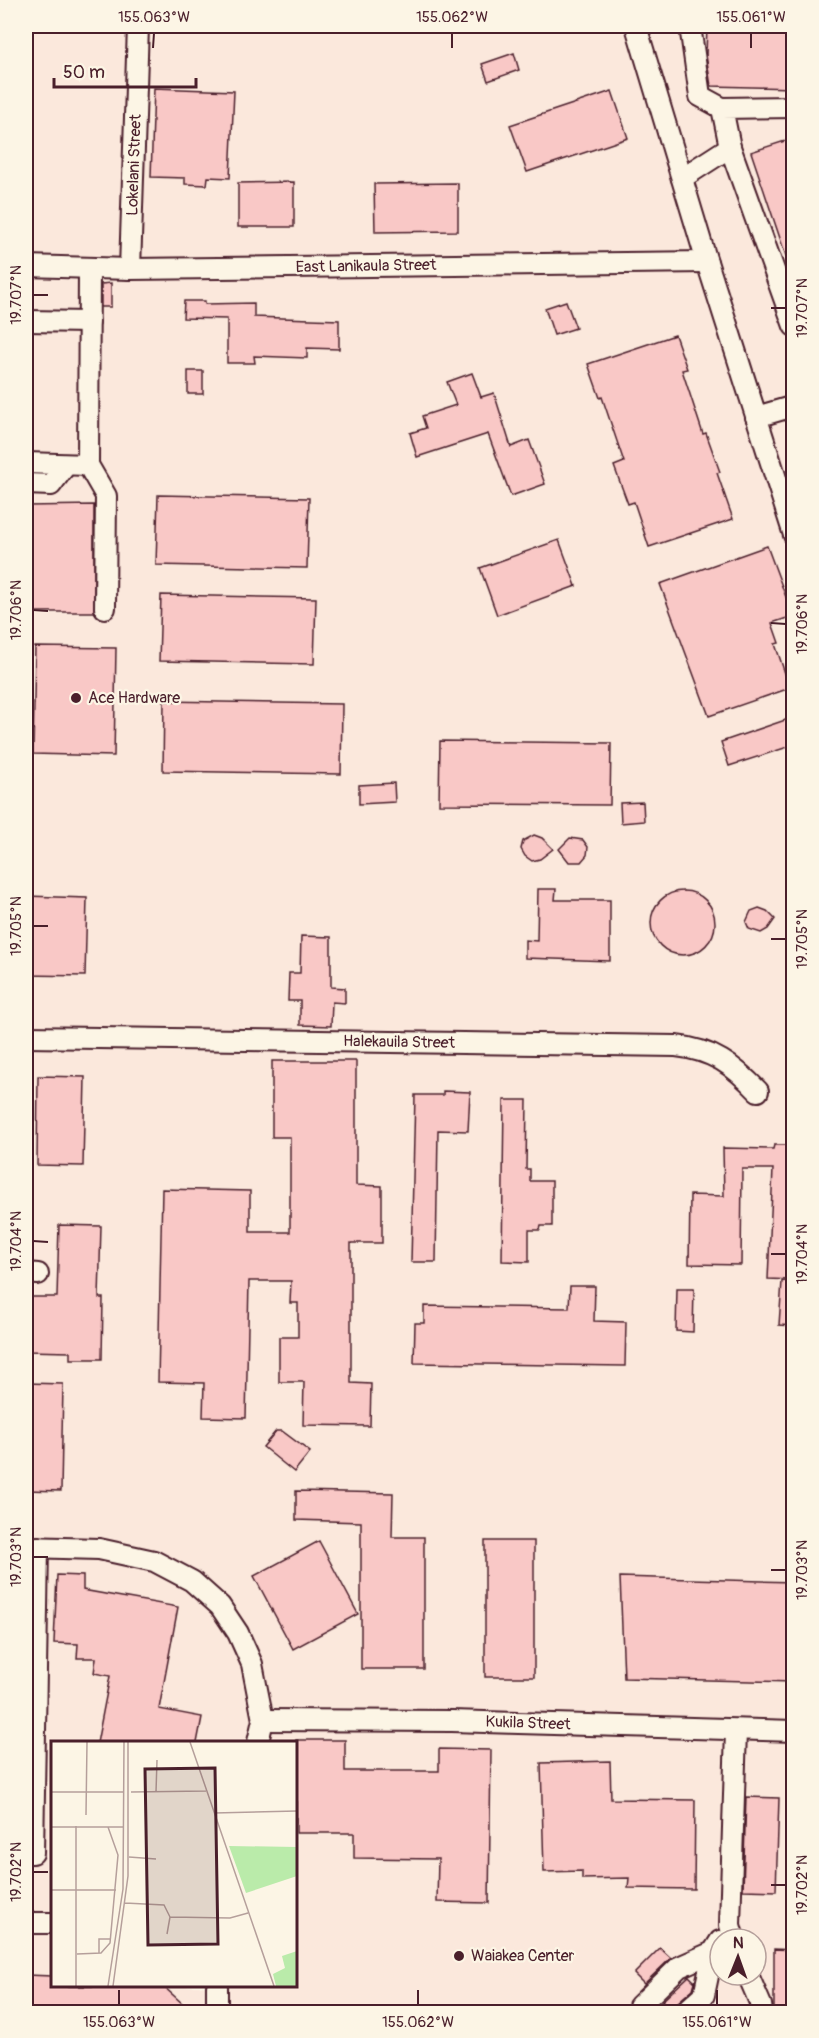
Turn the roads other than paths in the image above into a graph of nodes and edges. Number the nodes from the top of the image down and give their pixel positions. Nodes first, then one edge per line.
1 (138, 26) edge
2 (636, 26) edge
3 (690, 26) edge
4 (794, 107) edge
5 (722, 108) junction
6 (730, 147) junction
7 (682, 178) junction
8 (707, 262) junction
9 (26, 266) edge
10 (89, 267) junction
11 (130, 268) junction
12 (26, 321) edge
13 (88, 322) junction
14 (794, 326) edge
15 (794, 406) edge
16 (756, 417) junction
17 (26, 463) edge
18 (66, 465) junction
19 (87, 465) junction
20 (26, 484) edge
21 (793, 528) edge
22 (105, 608) dead end
23 (26, 1037) edge
24 (758, 1091) dead end
25 (32, 1547) edge
26 (263, 1720) junction
27 (736, 1730) junction
28 (794, 1731) edge
29 (258, 1741) edge
30 (26, 1852) edge
31 (26, 1923) edge
32 (51, 1923) edge
33 (725, 1927) edge
34 (708, 1949) edge
35 (708, 1984) edge
36 (217, 1987) edge
37 (753, 1987) edge
38 (217, 2013) edge
39 (638, 2013) edge
40 (685, 2013) edge
41 (762, 2013) edge

1 - 11 street, Lokelani Street
2 - 7 street
3 - 5 street
4 - 5 street
5 - 6 street
6 - 7 street
6 - 14 street
7 - 8 street
8 - 11 street, East Lanikaula Street
8 - 16 street
9 - 10 street, East Lanikaula Street
10 - 11 street, East Lanikaula Street
10 - 13 street
12 - 13 street
13 - 19 street
15 - 16 street
16 - 21 street
17 - 18 street
18 - 19 street
18 - 20 street
19 - 22 street
23 - 24 street, Halekauila Street
25 - 26 street
25 - 30 street
26 - 27 street, Kukila Street
26 - 29 street
27 - 28 street, Kukila Street
27 - 33 street
31 - 32 street
34 - 39 street
35 - 40 street
36 - 38 street
37 - 41 street

